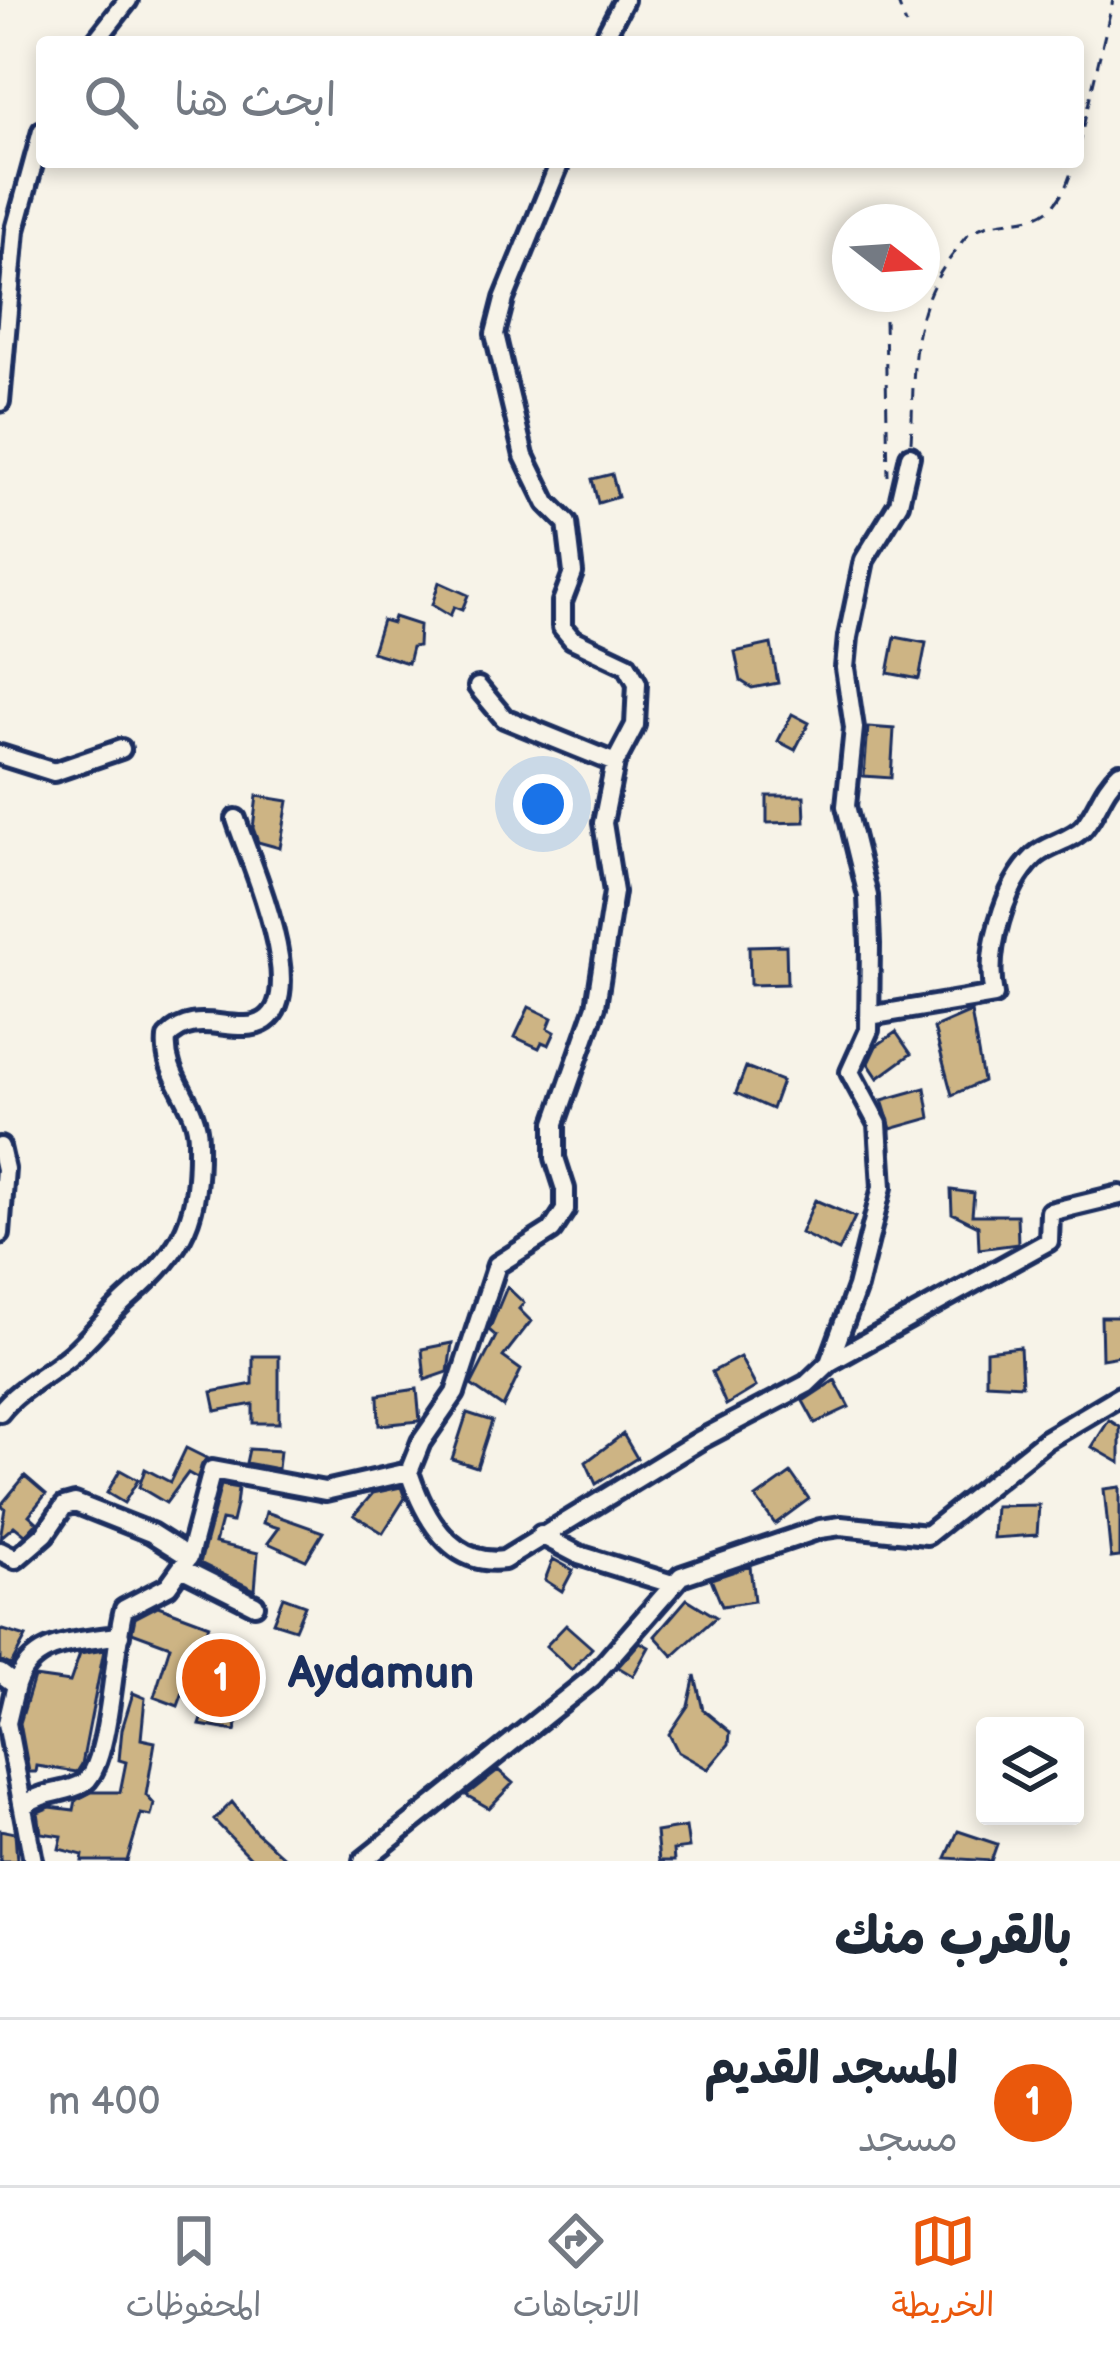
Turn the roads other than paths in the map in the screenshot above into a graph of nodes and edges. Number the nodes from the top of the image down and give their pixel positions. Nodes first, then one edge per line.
1 (128, 0) edge
2 (624, 0) edge
3 (100, 36) edge
4 (605, 36) edge
5 (36, 153) edge
6 (558, 168) edge
7 (3, 344) edge
8 (0, 402) edge
9 (910, 456) road end
10 (478, 687) dead end
11 (122, 748) dead end
12 (0, 755) edge
13 (615, 763) junction
14 (1120, 773) edge
15 (236, 819) dead end
16 (869, 1016) junction
17 (0, 1147) edge
18 (1120, 1195) edge
19 (0, 1234) edge
20 (829, 1363) junction
21 (1120, 1396) edge
22 (0, 1412) edge
23 (410, 1472) junction
24 (541, 1535) junction
25 (0, 1551) edge
26 (185, 1562) junction
27 (672, 1584) junction
28 (255, 1605) dead end
29 (120, 1635) junction
30 (0, 1673) edge
31 (16, 1685) junction
32 (3, 1726) edge
33 (25, 1805) junction
34 (33, 1861) edge
35 (363, 1861) edge

1 - 3 street
2 - 4 street
5 - 7 street
6 - 13 street
7 - 8 street
9 - 16 street
10 - 13 street
11 - 12 street
13 - 23 street
14 - 16 street
15 - 22 street
16 - 20 street
17 - 19 street
18 - 20 street
20 - 24 street
21 - 27 street
23 - 24 street
23 - 26 street
24 - 27 street
25 - 26 street
26 - 28 street
26 - 29 street
27 - 35 street
29 - 31 street
29 - 33 street
30 - 31 street
31 - 32 street
32 - 33 street
33 - 34 street

